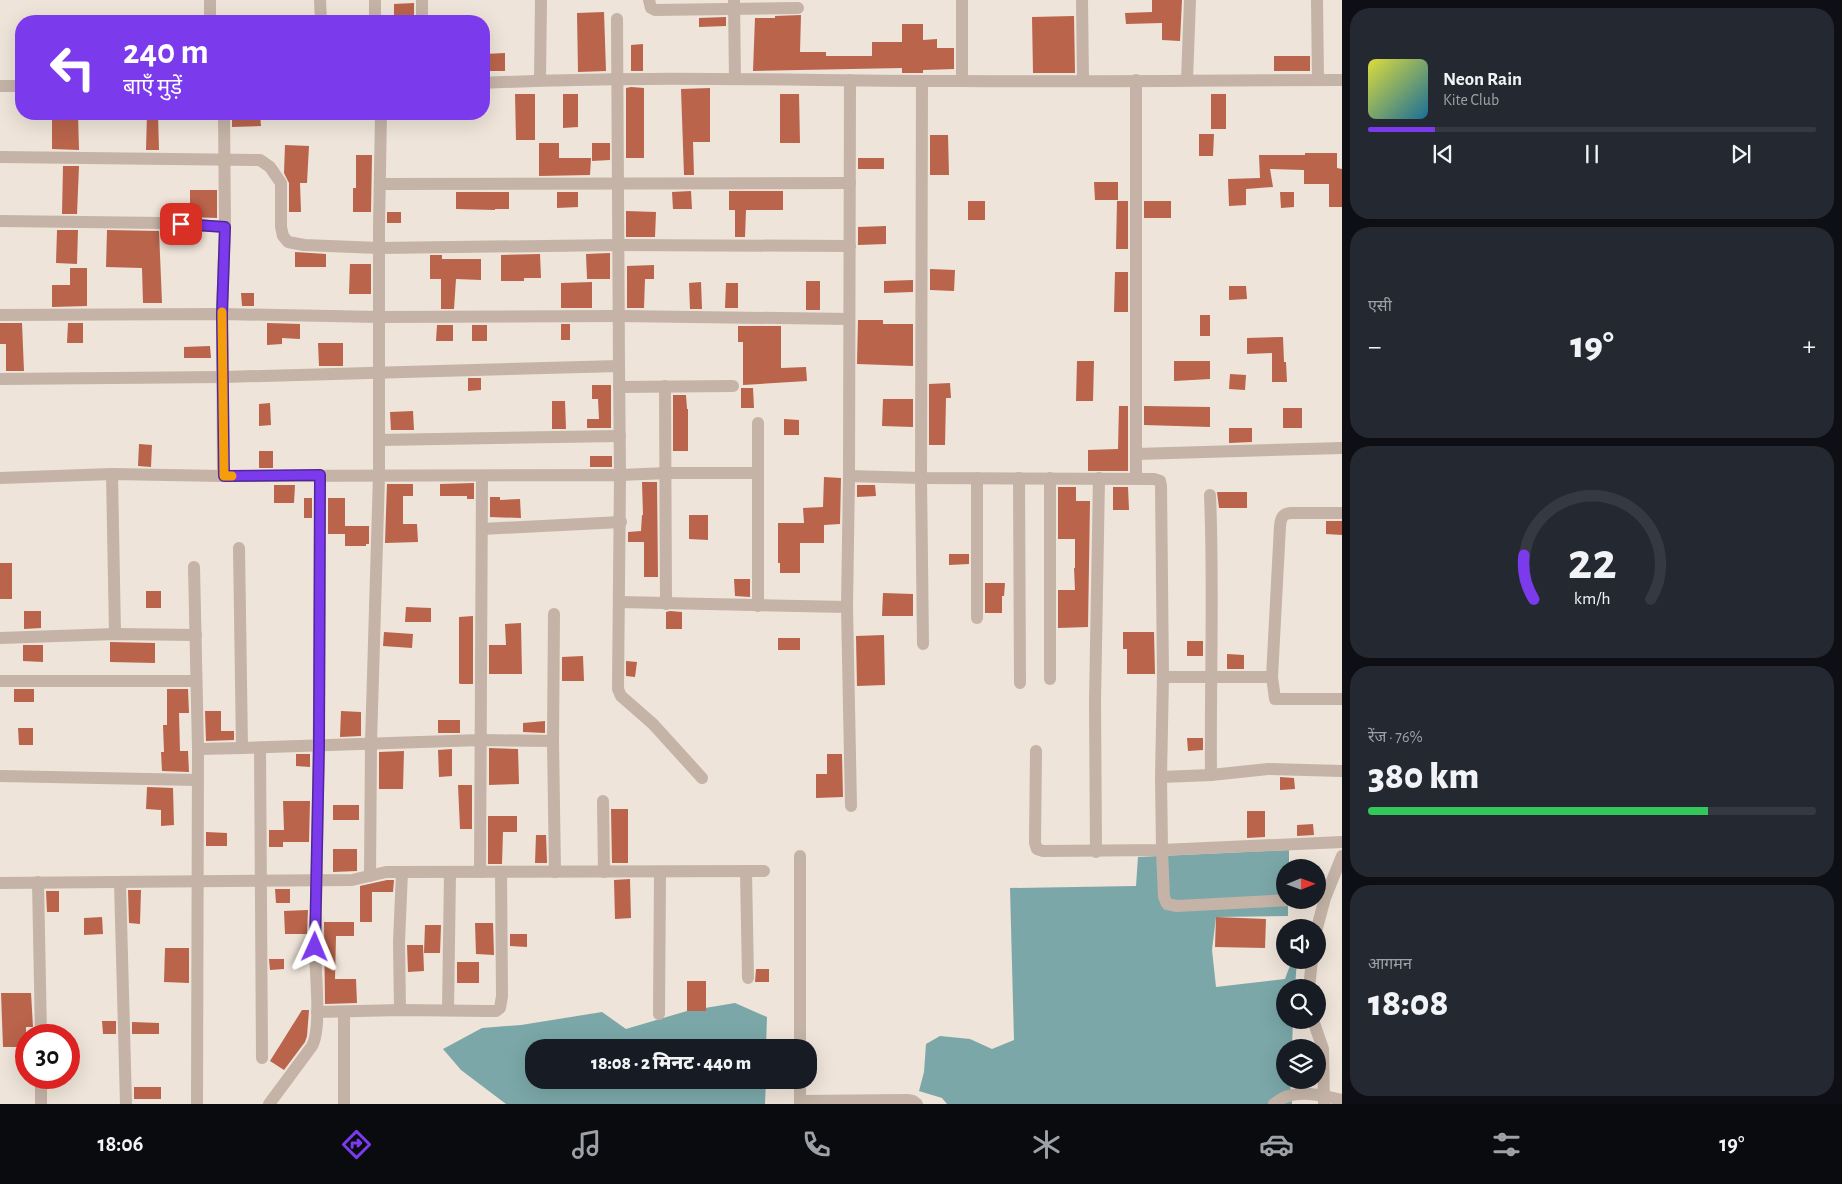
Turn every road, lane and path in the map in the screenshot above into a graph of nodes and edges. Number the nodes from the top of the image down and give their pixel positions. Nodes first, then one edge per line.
1 (210, 0) edge
2 (320, 0) edge
3 (376, 0) edge
4 (422, 0) edge
5 (541, 0) edge
6 (649, 0) edge
7 (962, 0) edge
8 (1082, 0) edge
9 (1190, 0) edge
10 (1316, 0) edge
11 (735, 4) edge
12 (798, 8) dead end
13 (210, 15) edge
14 (321, 15) edge
15 (375, 15) edge
16 (422, 15) edge
17 (617, 19) dead end
18 (735, 79) junction
19 (540, 80) junction
20 (618, 80) junction
21 (850, 80) junction
22 (1084, 80) junction
23 (1136, 80) junction
24 (1187, 80) junction
25 (1318, 80) junction
26 (1342, 80) edge
27 (922, 81) junction
28 (962, 81) junction
29 (490, 83) edge
30 (0, 86) edge
31 (15, 86) edge
32 (224, 120) edge
33 (381, 120) edge
34 (0, 158) edge
35 (225, 159) junction
36 (850, 183) junction
37 (380, 184) junction
38 (618, 184) junction
39 (0, 222) edge
40 (225, 227) junction
41 (618, 245) junction
42 (850, 246) junction
43 (379, 248) junction
44 (222, 314) junction
45 (0, 315) edge
46 (620, 316) junction
47 (378, 317) junction
48 (849, 319) junction
49 (619, 366) junction
50 (379, 373) junction
51 (223, 378) junction
52 (0, 380) edge
53 (665, 386) junction
54 (733, 386) dead end
55 (619, 387) junction
56 (758, 422) dead end
57 (620, 436) junction
58 (379, 440) junction
59 (1342, 448) edge
60 (1136, 454) junction
61 (667, 473) junction
62 (757, 473) junction
63 (112, 474) junction
64 (320, 475) junction
65 (379, 475) junction
66 (620, 475) junction
67 (224, 476) junction
68 (482, 476) junction
69 (849, 476) junction
70 (0, 478) edge
71 (921, 478) junction
72 (977, 478) junction
73 (1020, 478) junction
74 (1050, 478) junction
75 (1099, 478) junction
76 (1136, 478) junction
77 (1210, 495) dead end
78 (1342, 513) edge
79 (621, 522) junction
80 (482, 529) junction
81 (239, 548) dead end
82 (194, 567) dead end
83 (620, 602) junction
84 (666, 604) junction
85 (758, 606) junction
86 (847, 607) junction
87 (554, 614) dead end
88 (976, 618) dead end
89 (115, 634) junction
90 (196, 635) junction
91 (0, 638) edge
92 (923, 644) dead end
93 (1163, 677) junction
94 (1210, 677) junction
95 (1272, 677) junction
96 (1050, 679) dead end
97 (0, 681) edge
98 (195, 681) junction
99 (1020, 683) dead end
100 (1342, 699) edge
101 (481, 740) junction
102 (553, 741) junction
103 (371, 743) junction
104 (319, 746) junction
105 (242, 748) junction
106 (260, 748) junction
107 (198, 749) junction
108 (1036, 752) dead end
109 (1342, 771) edge
110 (0, 776) edge
111 (1211, 776) junction
112 (1161, 777) junction
113 (702, 778) dead end
114 (197, 780) junction
115 (604, 801) dead end
116 (851, 806) dead end
117 (1342, 842) edge
118 (1162, 850) junction
119 (1096, 852) junction
120 (800, 856) dead end
121 (1342, 856) edge
122 (746, 871) junction
123 (764, 871) dead end
124 (402, 872) junction
125 (450, 872) junction
126 (480, 872) junction
127 (501, 872) junction
128 (555, 872) junction
129 (604, 872) junction
130 (660, 872) junction
131 (370, 876) junction
132 (198, 881) junction
133 (262, 881) junction
134 (317, 881) junction
135 (0, 882) edge
136 (38, 882) junction
137 (120, 882) junction
138 (1326, 888) edge
139 (1276, 901) edge
140 (748, 978) dead end
141 (400, 1010) junction
142 (448, 1010) junction
143 (317, 1012) junction
144 (344, 1012) junction
145 (659, 1014) dead end
146 (41, 1024) edge
147 (1316, 1029) edge
148 (800, 1039) edge
149 (262, 1058) dead end
150 (41, 1089) edge
151 (800, 1089) edge
152 (1324, 1100) edge
153 (1342, 1100) edge
154 (800, 1102) edge
155 (42, 1104) edge
156 (126, 1104) edge
157 (197, 1104) edge
158 (269, 1104) edge
159 (344, 1104) edge
160 (917, 1104) edge
161 (1274, 1104) edge

1 - 13 street
2 - 14 street
3 - 15 street
4 - 16 street
5 - 19 street
6 - 11 street
7 - 28 street
8 - 22 street
9 - 24 street
10 - 25 street
11 - 12 street
11 - 18 street
17 - 20 street
18 - 20 street
18 - 21 street
19 - 20 street
19 - 29 street
20 - 38 street
21 - 27 street
21 - 36 street
22 - 23 street
22 - 28 street
23 - 24 street
23 - 60 street
24 - 25 street
25 - 26 street
27 - 28 street
27 - 71 street
30 - 31 street
32 - 35 street
33 - 37 street
34 - 35 street
35 - 40 street
35 - 43 street
36 - 38 street
36 - 42 street
37 - 38 street
37 - 43 street
38 - 41 street
39 - 40 street
40 - 44 street
41 - 42 street
41 - 43 street
41 - 46 street
42 - 48 street
43 - 47 street
44 - 45 street
44 - 47 street
44 - 51 street
46 - 47 street
46 - 48 street
46 - 49 street
47 - 50 street
48 - 69 street
49 - 50 street
49 - 55 street
50 - 51 street
50 - 58 street
51 - 52 street
51 - 67 street
53 - 54 street
53 - 55 street
53 - 61 street
55 - 57 street
56 - 62 street
57 - 58 street
57 - 66 street
58 - 65 street
59 - 60 street
60 - 76 street
61 - 62 street
61 - 66 street
61 - 84 street
62 - 85 street
63 - 67 street
63 - 70 street
63 - 89 street
64 - 65 street
64 - 67 street
64 - 104 street
65 - 68 street
65 - 103 street
66 - 68 street
66 - 79 street
68 - 80 street
69 - 71 street
69 - 86 street
71 - 72 street
71 - 92 street
72 - 73 street
72 - 88 street
73 - 74 street
73 - 99 street
74 - 75 street
74 - 96 street
75 - 76 street
75 - 119 street
76 - 93 street
77 - 94 street
78 - 95 street
79 - 80 street
79 - 83 street
80 - 101 street
81 - 105 street
82 - 90 street
83 - 84 street
83 - 113 street
84 - 85 street
85 - 86 street
86 - 116 street
87 - 102 street
89 - 90 street
89 - 91 street
90 - 98 street
93 - 94 street
93 - 112 street
94 - 95 street
94 - 111 street
95 - 100 street
97 - 98 street
98 - 107 street
101 - 102 street
101 - 103 street
101 - 126 street
102 - 128 street
103 - 104 street
103 - 131 street
104 - 106 street
104 - 134 street
105 - 106 street
105 - 107 street
106 - 133 street
107 - 114 street
108 - 119 street
109 - 111 street
110 - 114 street
111 - 112 street
112 - 118 street
114 - 132 street
115 - 129 street
117 - 118 street
118 - 119 street
118 - 139 street
120 - 148 street
121 - 138 street
122 - 123 street
122 - 130 street
122 - 140 street
124 - 125 street
124 - 131 street
124 - 141 street
125 - 126 street
125 - 142 street
126 - 127 street
127 - 128 street
127 - 142 street
128 - 129 street
129 - 130 street
130 - 145 street
131 - 134 street
132 - 133 street
132 - 137 street
132 - 157 street
133 - 134 street
133 - 149 street
134 - 143 street
135 - 136 street
136 - 137 street
136 - 146 street
137 - 156 street
141 - 142 street
141 - 144 street
143 - 144 street
143 - 158 street
144 - 159 street
147 - 152 street
150 - 155 street
151 - 154 street
152 - 153 street
152 - 161 street
154 - 160 street

